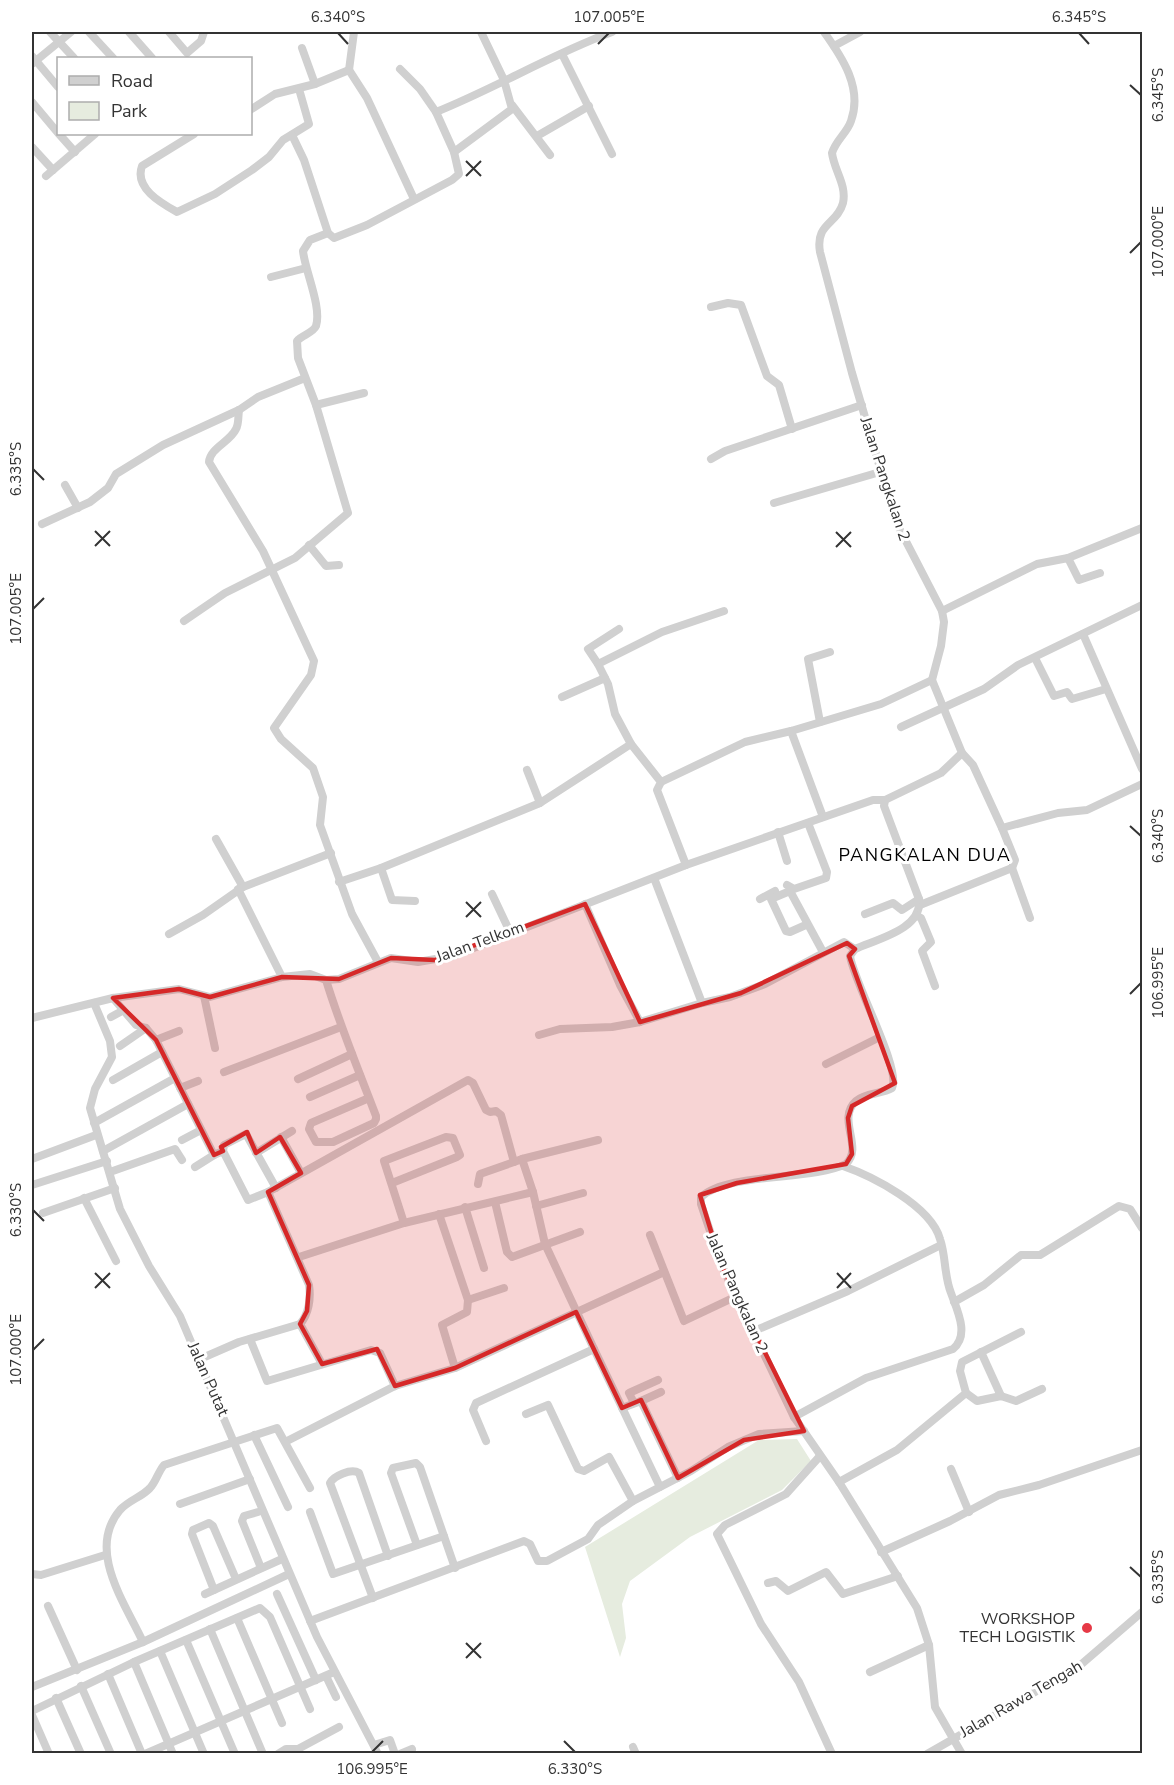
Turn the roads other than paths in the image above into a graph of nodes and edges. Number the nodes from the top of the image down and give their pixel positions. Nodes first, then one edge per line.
1 (50, 32) edge
2 (71, 32) edge
3 (89, 32) edge
4 (129, 32) edge
5 (169, 32) edge
6 (204, 32) edge
7 (354, 32) edge
8 (481, 32) edge
9 (612, 32) edge
10 (824, 32) edge
11 (860, 32) edge
12 (59, 42) junction
13 (834, 46) junction
14 (302, 48) dead end
15 (562, 54) junction
16 (73, 57) edge
17 (112, 57) edge
18 (151, 57) edge
19 (33, 60) edge
20 (400, 69) dead end
21 (349, 70) junction
22 (504, 80) junction
23 (315, 84) junction
24 (57, 86) edge
25 (299, 89) junction
26 (32, 102) edge
27 (512, 105) junction
28 (589, 106) junction
29 (252, 109) edge
30 (436, 111) junction
31 (57, 131) edge
32 (61, 135) edge
33 (94, 135) edge
34 (192, 135) edge
35 (292, 135) junction
36 (537, 136) junction
37 (32, 147) edge
38 (75, 152) junction
39 (454, 152) junction
40 (612, 154) dead end
41 (550, 155) dead end
42 (414, 199) junction
43 (328, 234) junction
44 (306, 268) junction
45 (271, 277) dead end
46 (711, 307) dead end
47 (305, 378) junction
48 (364, 393) dead end
49 (316, 405) junction
50 (862, 405) junction
51 (239, 410) junction
52 (792, 429) junction
53 (711, 459) dead end
54 (880, 472) junction
55 (65, 485) dead end
56 (774, 503) dead end
57 (78, 508) junction
58 (42, 524) dead end
59 (1143, 528) edge
60 (309, 544) junction
61 (1068, 558) junction
62 (339, 565) dead end
63 (272, 570) junction
64 (1100, 573) dead end
65 (1143, 605) edge
66 (723, 611) dead end
67 (942, 611) junction
68 (184, 621) dead end
69 (619, 629) dead end
70 (1083, 634) junction
71 (830, 652) dead end
72 (1035, 658) junction
73 (598, 664) junction
74 (605, 678) junction
75 (933, 680) junction
76 (1106, 689) junction
77 (562, 697) dead end
78 (945, 708) junction
79 (820, 722) junction
80 (901, 727) dead end
81 (791, 732) junction
82 (631, 744) junction
83 (962, 753) junction
84 (1143, 769) edge
85 (527, 770) dead end
86 (661, 782) junction
87 (1143, 784) edge
88 (885, 800) junction
89 (540, 803) junction
90 (822, 817) junction
91 (808, 823) junction
92 (1002, 828) junction
93 (778, 832) junction
94 (216, 839) dead end
95 (330, 854) junction
96 (787, 861) dead end
97 (686, 865) junction
98 (381, 868) junction
99 (1012, 868) junction
100 (654, 878) junction
101 (339, 882) junction
102 (240, 888) junction
103 (492, 894) dead end
104 (760, 899) dead end
105 (415, 901) dead end
106 (920, 902) junction
107 (585, 904) junction
108 (865, 914) dead end
109 (917, 916) junction
110 (1030, 918) dead end
111 (808, 924) junction
112 (510, 932) junction
113 (169, 934) dead end
114 (855, 950) junction
115 (823, 952) junction
116 (378, 962) junction
117 (282, 977) junction
118 (326, 980) junction
119 (935, 986) dead end
120 (204, 996) junction
121 (113, 998) junction
122 (94, 1003) junction
123 (702, 1003) junction
124 (122, 1011) junction
125 (111, 1017) dead end
126 (32, 1018) edge
127 (640, 1022) junction
128 (341, 1027) junction
129 (146, 1028) junction
130 (179, 1031) dead end
131 (539, 1035) dead end
132 (880, 1037) junction
133 (156, 1040) junction
134 (120, 1046) dead end
135 (215, 1048) dead end
136 (162, 1052) junction
137 (352, 1054) junction
138 (826, 1064) dead end
139 (224, 1072) dead end
140 (360, 1075) junction
141 (175, 1078) junction
142 (298, 1079) dead end
143 (113, 1080) dead end
144 (198, 1081) dead end
145 (180, 1088) junction
146 (310, 1097) dead end
147 (369, 1098) junction
148 (188, 1104) junction
149 (94, 1123) junction
150 (201, 1130) junction
151 (292, 1131) dead end
152 (96, 1135) junction
153 (281, 1137) junction
154 (182, 1140) dead end
155 (598, 1140) dead end
156 (102, 1151) junction
157 (218, 1153) junction
158 (256, 1153) junction
159 (32, 1159) edge
160 (182, 1160) dead end
161 (107, 1161) junction
162 (518, 1161) junction
163 (843, 1166) junction
164 (195, 1167) dead end
165 (110, 1172) junction
166 (302, 1173) junction
167 (32, 1183) edge
168 (392, 1183) junction
169 (478, 1184) dead end
170 (115, 1188) junction
171 (272, 1190) junction
172 (533, 1192) junction
173 (583, 1193) dead end
174 (84, 1198) junction
175 (495, 1202) junction
176 (536, 1206) junction
177 (465, 1207) junction
178 (43, 1213) dead end
179 (439, 1214) junction
180 (404, 1223) junction
181 (1143, 1228) edge
182 (580, 1232) dead end
183 (650, 1235) dead end
184 (545, 1244) junction
185 (941, 1245) junction
186 (299, 1257) junction
187 (116, 1261) dead end
188 (484, 1268) dead end
189 (664, 1272) junction
190 (504, 1288) dead end
191 (737, 1296) junction
192 (468, 1300) junction
193 (954, 1302) junction
194 (576, 1311) junction
195 (300, 1324) junction
196 (754, 1331) junction
197 (1021, 1332) dead end
198 (250, 1339) junction
199 (594, 1349) junction
200 (981, 1352) junction
201 (200, 1359) junction
202 (322, 1364) junction
203 (455, 1368) junction
204 (658, 1380) dead end
205 (394, 1386) junction
206 (1042, 1389) dead end
207 (661, 1392) dead end
208 (966, 1393) junction
209 (1001, 1396) junction
210 (637, 1402) junction
211 (622, 1408) junction
212 (526, 1414) dead end
213 (794, 1417) junction
214 (804, 1431) junction
215 (254, 1435) junction
216 (235, 1441) junction
217 (486, 1441) dead end
218 (287, 1442) junction
219 (1143, 1450) edge
220 (820, 1456) junction
221 (951, 1469) dead end
222 (678, 1478) junction
223 (250, 1479) junction
224 (838, 1482) junction
225 (660, 1487) junction
226 (310, 1488) dead end
227 (633, 1501) junction
228 (180, 1504) dead end
229 (288, 1507) dead end
230 (258, 1512) dead end
231 (310, 1512) dead end
232 (969, 1512) junction
233 (444, 1536) junction
234 (417, 1545) junction
235 (881, 1552) junction
236 (105, 1555) junction
237 (388, 1556) junction
238 (282, 1559) junction
239 (361, 1566) junction
240 (261, 1568) junction
241 (455, 1568) junction
242 (32, 1574) edge
243 (289, 1574) junction
244 (898, 1576) junction
245 (236, 1579) junction
246 (768, 1583) dead end
247 (214, 1590) junction
248 (205, 1594) dead end
249 (277, 1594) dead end
250 (373, 1598) junction
251 (48, 1606) dead end
252 (1143, 1612) edge
253 (237, 1618) junction
254 (310, 1621) junction
255 (210, 1629) junction
256 (186, 1640) junction
257 (143, 1642) junction
258 (929, 1645) junction
259 (160, 1651) junction
260 (134, 1662) junction
261 (77, 1670) junction
262 (870, 1672) dead end
263 (108, 1674) junction
264 (330, 1674) junction
265 (316, 1680) junction
266 (81, 1686) junction
267 (32, 1687) edge
268 (300, 1688) junction
269 (336, 1697) dead end
270 (56, 1698) junction
271 (273, 1700) junction
272 (310, 1709) dead end
273 (246, 1710) junction
274 (32, 1713) edge
275 (221, 1720) junction
276 (282, 1723) dead end
277 (339, 1727) dead end
278 (195, 1732) junction
279 (952, 1740) junction
280 (168, 1743) junction
281 (376, 1749) edge
282 (412, 1749) dead end
283 (49, 1754) edge
284 (81, 1754) edge
285 (111, 1754) edge
286 (143, 1754) edge
287 (173, 1754) edge
288 (204, 1754) edge
289 (235, 1754) edge
290 (263, 1754) edge
291 (278, 1754) edge
292 (397, 1754) edge
293 (832, 1754) edge
294 (927, 1754) edge
295 (962, 1754) edge

1 - 12 street
2 - 12 street
3 - 17 street
4 - 18 street
5 - 6 street
7 - 21 street
8 - 22 street
9 - 15 street
10 - 13 street
11 - 13 street
12 - 16 street
12 - 19 street
13 - 50 street, Jalan Pangkalan 2
14 - 23 street
15 - 22 street
15 - 28 street
19 - 24 street
20 - 30 street
21 - 23 street
21 - 42 street
22 - 27 street
22 - 30 street
23 - 25 street
25 - 29 street
25 - 35 street
26 - 31 street
27 - 36 street
27 - 39 street
28 - 36 street
28 - 40 street
30 - 39 street
32 - 38 street
33 - 38 street
34 - 35 street
35 - 43 street
36 - 41 street
37 - 38 street
39 - 42 street
42 - 43 street
43 - 44 street
44 - 45 street
44 - 47 street
46 - 52 street
47 - 49 street
47 - 51 street
48 - 49 street
49 - 60 street
50 - 52 street
50 - 54 street, Jalan Pangkalan 2
51 - 57 street
51 - 63 street
52 - 53 street
54 - 56 street
54 - 67 street, Jalan Pangkalan 2
55 - 57 street
57 - 58 street
59 - 61 street
60 - 62 street
60 - 63 street
61 - 64 street
61 - 67 street
63 - 68 street
63 - 95 street
65 - 70 street
66 - 73 street
67 - 75 street, Jalan Pangkalan 2
69 - 73 street
70 - 72 street
70 - 76 street
71 - 79 street
72 - 76 street
72 - 78 street
73 - 74 street
74 - 77 street
74 - 82 street
75 - 78 street
75 - 79 street
76 - 84 street
78 - 80 street
78 - 83 street
79 - 81 street
81 - 86 street
81 - 90 street
82 - 86 street
82 - 89 street
83 - 88 street
83 - 92 street
85 - 89 street
86 - 97 street
87 - 92 street
88 - 90 street, Jalan Telkom
88 - 106 street
89 - 98 street
90 - 91 street, Jalan Telkom
91 - 93 street, Jalan Telkom
91 - 104 street
92 - 99 street
93 - 96 street
93 - 97 street, Jalan Telkom
94 - 102 street
95 - 101 street
95 - 102 street
97 - 100 street, Jalan Telkom
98 - 101 street
98 - 105 street
99 - 106 street
99 - 110 street
100 - 107 street, Jalan Telkom
100 - 123 street
101 - 116 street
102 - 113 street
102 - 117 street
103 - 112 street
106 - 108 street
106 - 109 street
107 - 112 street, Jalan Telkom
107 - 127 street
109 - 114 street
109 - 119 street
111 - 111 street
111 - 115 street
112 - 116 street, Jalan Telkom
114 - 115 street
114 - 132 street
115 - 123 street
116 - 118 street, Jalan Telkom
117 - 118 street, Jalan Telkom
117 - 120 street, Jalan Telkom
118 - 128 street
120 - 121 street, Jalan Telkom
120 - 135 street
121 - 122 street, Jalan Telkom
121 - 124 street
122 - 126 street, Jalan Telkom
122 - 149 street, Jalan Putat
123 - 127 street
124 - 125 street
124 - 129 street
127 - 131 street
128 - 137 street
128 - 139 street
129 - 133 street
129 - 134 street
130 - 133 street
132 - 138 street
132 - 163 street
133 - 136 street
136 - 141 street
136 - 143 street
137 - 140 street
137 - 142 street
140 - 146 street
140 - 147 street
141 - 145 street
141 - 149 street
144 - 145 street
145 - 148 street
147 - 147 street
148 - 150 street
148 - 156 street
149 - 152 street, Jalan Putat
150 - 154 street
150 - 157 street
151 - 153 street
152 - 156 street, Jalan Putat
152 - 159 street
153 - 158 street
153 - 166 street
155 - 162 street
156 - 161 street, Jalan Putat
157 - 158 street
157 - 164 street
157 - 171 street
158 - 171 street
160 - 165 street
161 - 165 street, Jalan Putat
161 - 167 street
162 - 166 street
162 - 169 street
162 - 172 street
163 - 185 street
163 - 191 street, Jalan Pangkalan 2
165 - 170 street, Jalan Putat
166 - 171 street
168 - 168 street
168 - 180 street
170 - 174 street
170 - 201 street, Jalan Putat
171 - 186 street
172 - 175 street
172 - 176 street
173 - 176 street
174 - 178 street
174 - 187 street
175 - 177 street
175 - 184 street
176 - 184 street
177 - 179 street
177 - 188 street
179 - 180 street
179 - 192 street
180 - 186 street
181 - 193 street
182 - 184 street
183 - 189 street
184 - 194 street
185 - 193 street
185 - 196 street
186 - 195 street
189 - 191 street
189 - 194 street
190 - 192 street
191 - 196 street, Jalan Pangkalan 2
192 - 203 street
193 - 213 street
194 - 199 street
194 - 203 street
195 - 198 street
195 - 202 street
196 - 213 street, Jalan Pangkalan 2
197 - 200 street
198 - 201 street
198 - 202 street
199 - 211 street
199 - 217 street
200 - 208 street
200 - 209 street
201 - 216 street, Jalan Putat
202 - 205 street
203 - 205 street
204 - 210 street
205 - 218 street
206 - 209 street
207 - 210 street
208 - 209 street
208 - 224 street
210 - 211 street
210 - 222 street
211 - 225 street
212 - 227 street
213 - 214 street, Jalan Pangkalan 2
214 - 220 street, Jalan Pangkalan 2
214 - 222 street
215 - 216 street
215 - 218 street
215 - 229 street
216 - 223 street, Jalan Putat
216 - 236 street
218 - 226 street
219 - 232 street
220 - 224 street, Jalan Pangkalan 2
220 - 293 street
221 - 232 street
222 - 225 street
223 - 228 street
223 - 238 street, Jalan Putat
224 - 235 street, Jalan Pangkalan 2
225 - 227 street
227 - 241 street
230 - 240 street
231 - 239 street
232 - 235 street
233 - 234 street
233 - 234 street
233 - 241 street
234 - 237 street
235 - 244 street, Jalan Pangkalan 2
236 - 242 street
236 - 257 street
237 - 239 street
237 - 239 street
238 - 240 street
238 - 243 street, Jalan Putat
239 - 250 street
240 - 245 street
241 - 250 street
243 - 254 street, Jalan Putat
243 - 257 street
244 - 246 street
244 - 258 street, Jalan Pangkalan 2
245 - 247 street
245 - 247 street
247 - 248 street
249 - 265 street
250 - 254 street
251 - 261 street
252 - 279 street, Jalan Rawa Tengah
253 - 255 street
253 - 268 street
253 - 271 street
254 - 264 street, Jalan Putat
255 - 256 street
255 - 273 street
256 - 259 street
256 - 275 street
257 - 261 street
258 - 262 street
258 - 279 street, Jalan Pangkalan 2
259 - 260 street
259 - 278 street
260 - 263 street
260 - 280 street
261 - 267 street
263 - 266 street
263 - 286 street
264 - 265 street
264 - 269 street
264 - 281 street, Jalan Putat
265 - 268 street
266 - 270 street
266 - 285 street
268 - 271 street
268 - 272 street
270 - 274 street
270 - 284 street
271 - 273 street
271 - 276 street
273 - 275 street
273 - 290 street
274 - 283 street
275 - 278 street
275 - 289 street
277 - 291 street
278 - 280 street
278 - 288 street
279 - 294 street, Jalan Rawa Tengah
279 - 295 street, Jalan Pangkalan 2
280 - 286 street
280 - 287 street
281 - 292 street
282 - 292 street

